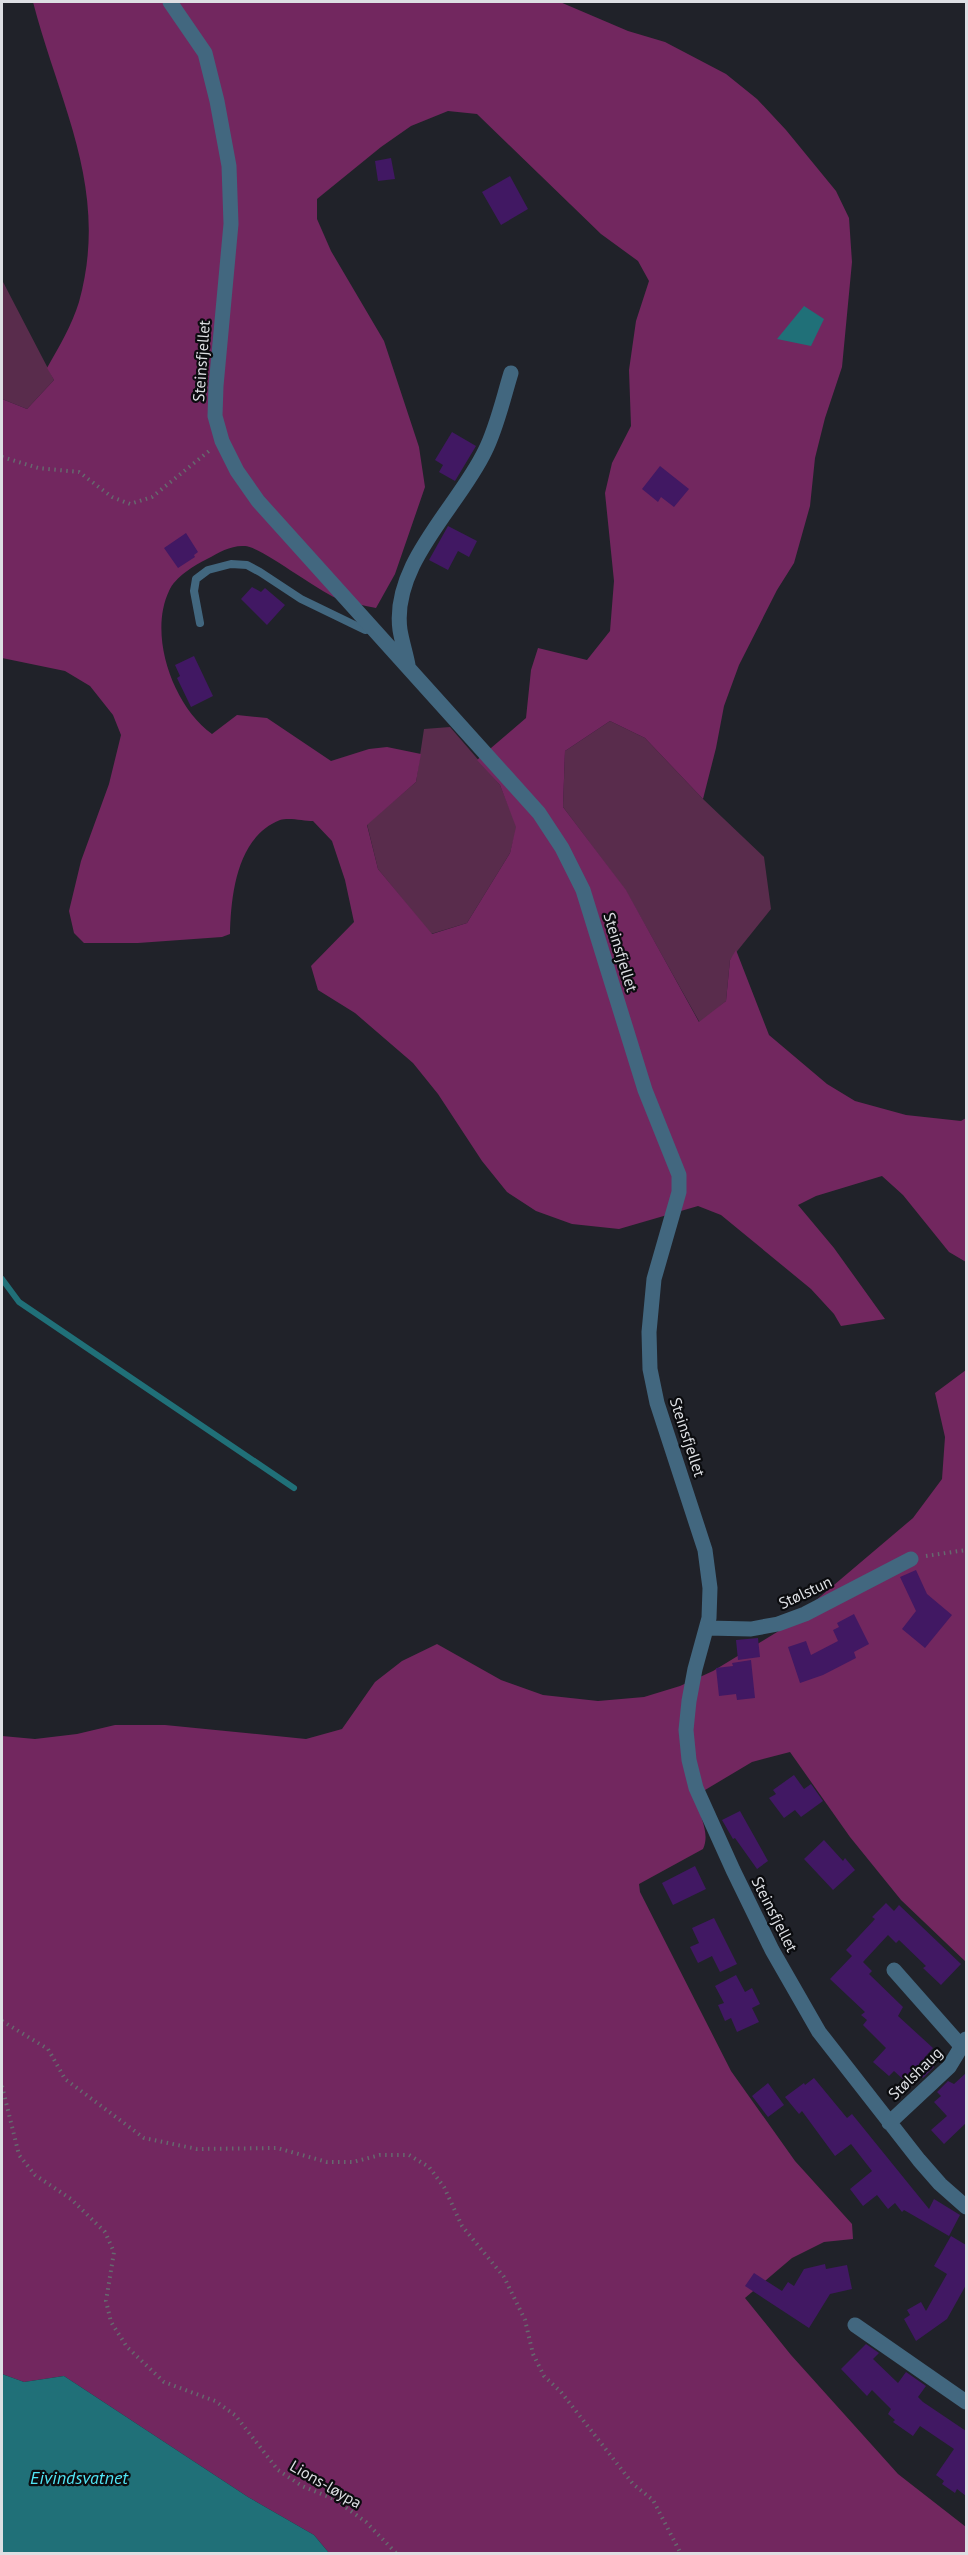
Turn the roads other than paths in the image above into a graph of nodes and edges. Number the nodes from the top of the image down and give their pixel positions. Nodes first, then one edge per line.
1 (170, 2) edge
2 (511, 373) dead end
3 (200, 623) dead end
4 (373, 628) junction
5 (409, 668) junction
6 (911, 1558) road end
7 (707, 1628) junction
8 (894, 1970) dead end
9 (964, 2043) edge
10 (889, 2123) junction
11 (966, 2207) edge
12 (855, 2325) dead end
13 (966, 2402) edge

1 - 4 street, Steinsfjellet
2 - 5 street, Steinsfjellet
3 - 4 lane
4 - 5 street, Steinsfjellet
5 - 7 street, Steinsfjellet
6 - 7 street, Stølstun
7 - 10 street, Steinsfjellet
8 - 9 street, Stølshaug
9 - 10 street, Stølshaug
10 - 11 street, Steinsfjellet
12 - 13 street

